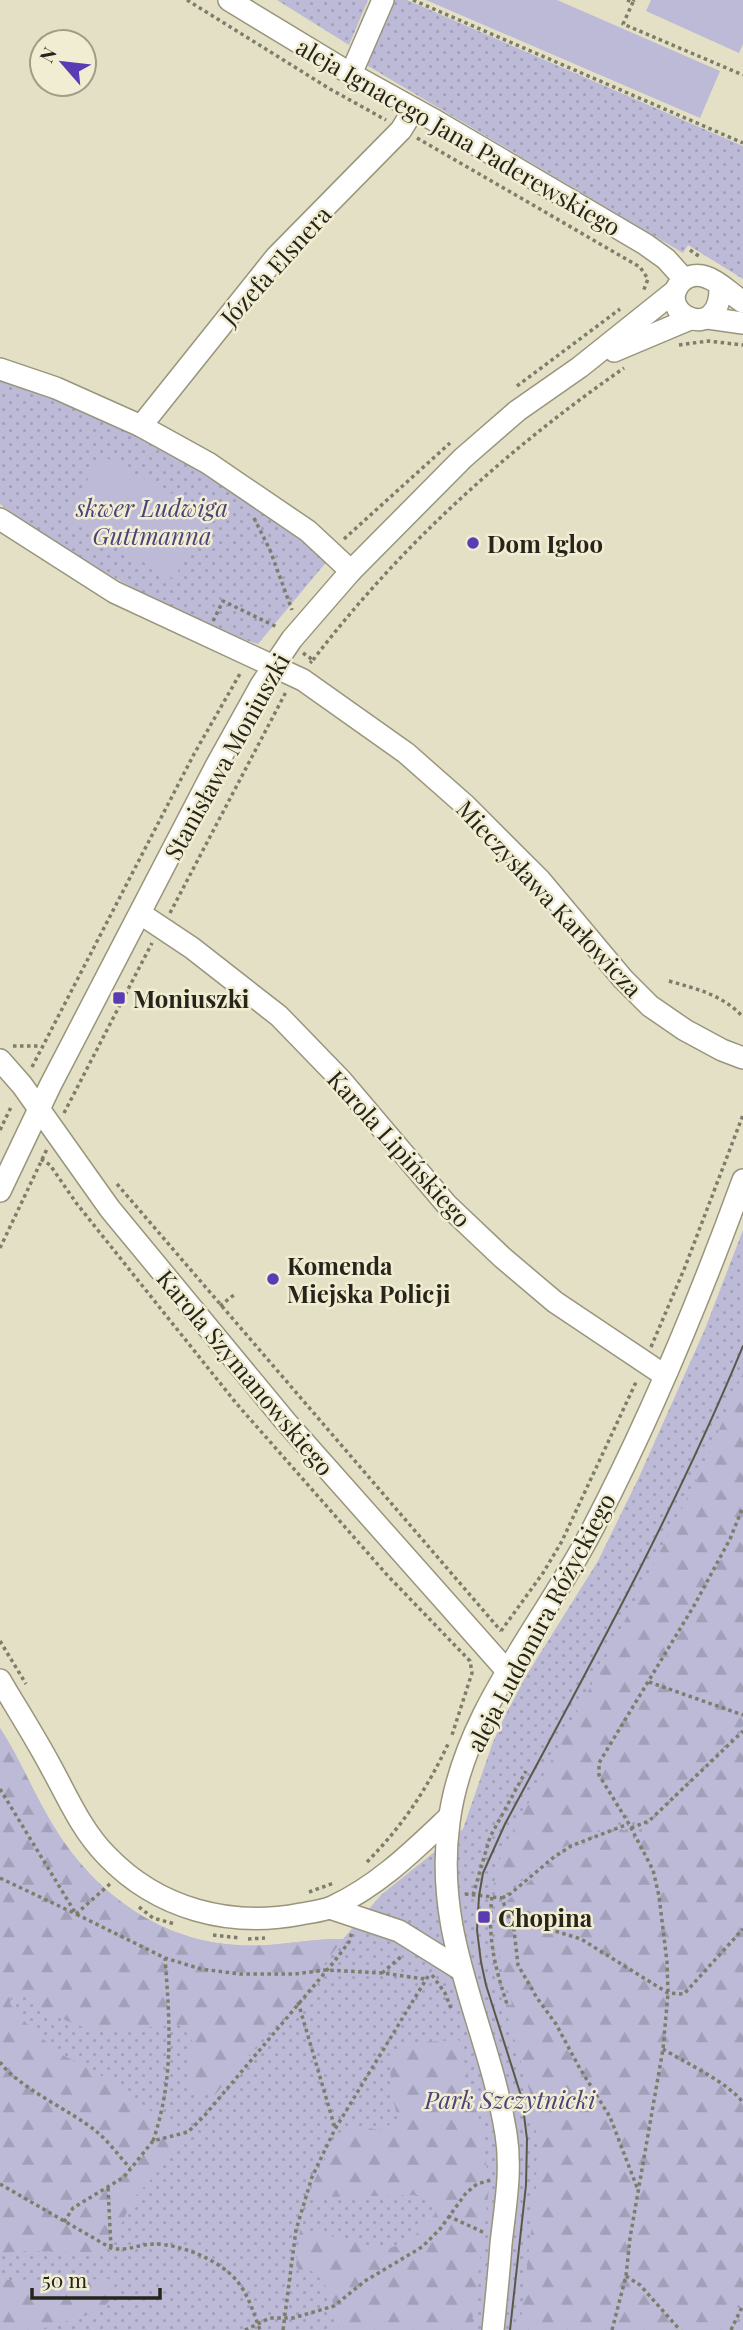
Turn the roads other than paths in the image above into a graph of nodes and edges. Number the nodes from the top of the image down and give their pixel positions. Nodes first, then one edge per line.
1 (229, 0) edge
2 (383, 0) edge
3 (351, 74) junction
4 (414, 109) junction
5 (680, 285) junction
6 (720, 286) junction
7 (743, 302) edge
8 (699, 319) junction
9 (743, 323) edge
10 (580, 367) junction
11 (0, 369) edge
12 (141, 426) junction
13 (0, 519) edge
14 (351, 571) junction
15 (274, 664) junction
16 (141, 914) junction
17 (2, 1053) edge
18 (743, 1058) edge
19 (39, 1110) junction
20 (743, 1180) edge
21 (0, 1191) edge
22 (664, 1375) junction
23 (508, 1672) junction
24 (0, 1680) edge
25 (449, 1817) junction
26 (330, 1908) junction
27 (460, 1969) junction
28 (493, 2330) edge

1 - 3 street, aleja Ignacego Jana Paderewskiego
2 - 3 street
3 - 4 street, aleja Ignacego Jana Paderewskiego
4 - 5 street, aleja Ignacego Jana Paderewskiego
4 - 12 street, Józefa Elsnera
5 - 6 street
5 - 8 street
5 - 10 street, Stanisława Moniuszki
6 - 7 street
6 - 8 street
8 - 9 street
8 - 10 street, Stanisława Moniuszki
10 - 14 street, Stanisława Moniuszki
11 - 12 street
12 - 14 street
13 - 15 street, Mieczysława Karłowicza
14 - 15 street, Stanisława Moniuszki
15 - 16 street, Stanisława Moniuszki
15 - 18 street, Mieczysława Karłowicza
16 - 19 street, Stanisława Moniuszki
16 - 22 street, Karola Lipińskiego
17 - 19 street, Karola Szymanowskiego
19 - 21 street, Stanisława Moniuszki
19 - 23 street, Karola Szymanowskiego
20 - 22 street, aleja Ludomira Różyckiego
22 - 23 street, aleja Ludomira Różyckiego
23 - 25 street, aleja Ludomira Różyckiego
24 - 26 street
25 - 26 street
25 - 27 street, aleja Ludomira Różyckiego
26 - 27 street
27 - 28 street, aleja Ludomira Różyckiego

